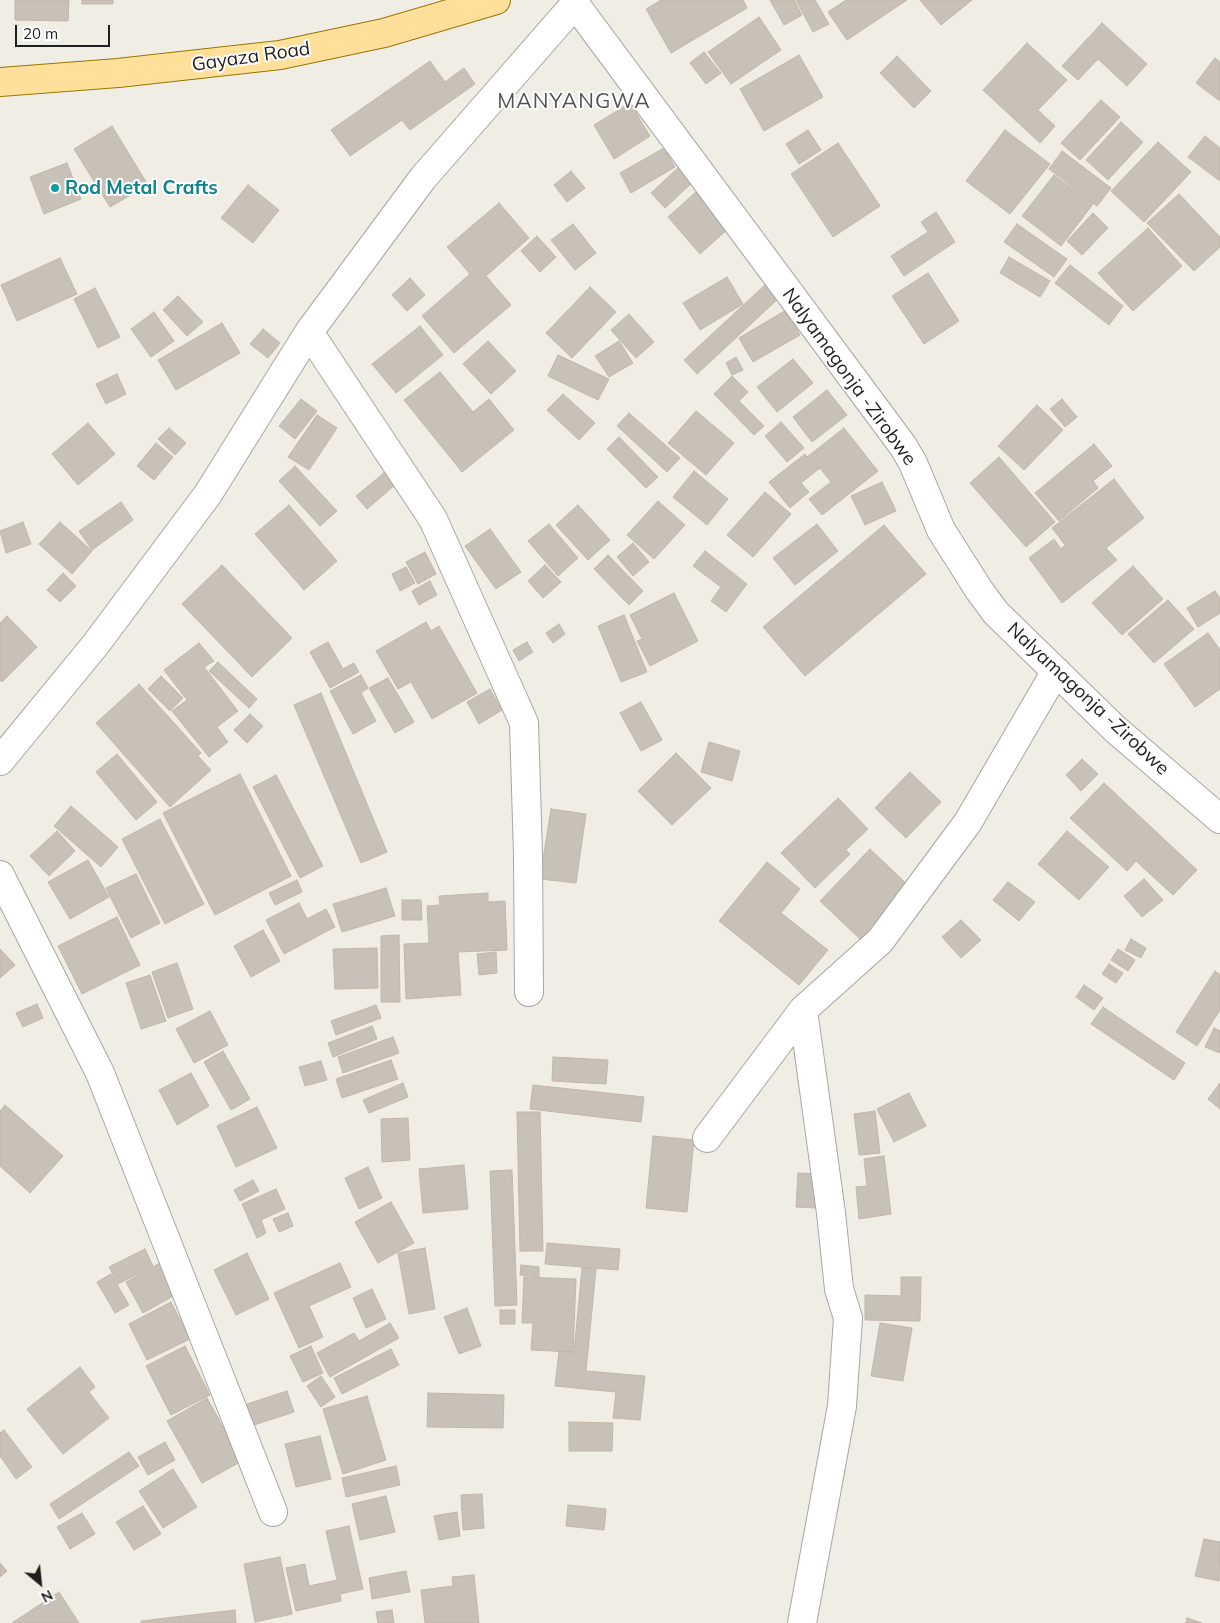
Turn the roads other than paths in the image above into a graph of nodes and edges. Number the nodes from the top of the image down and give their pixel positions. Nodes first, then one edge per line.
1 (496, 0) edge
2 (576, 2) edge
3 (0, 82) edge
4 (309, 332) junction
5 (1056, 671) junction
6 (0, 760) edge
7 (1220, 819) edge
8 (0, 875) edge
9 (528, 992) dead end
10 (804, 1010) junction
11 (707, 1138) dead end
12 (273, 1512) dead end
13 (802, 1623) edge

1 - 3 main road, Gayaza Road
2 - 4 street
2 - 5 street, Nalyamagonja -Zirobwe
4 - 6 street
4 - 9 street
5 - 7 street, Nalyamagonja -Zirobwe
5 - 10 street
8 - 12 street
10 - 11 street
10 - 13 street

